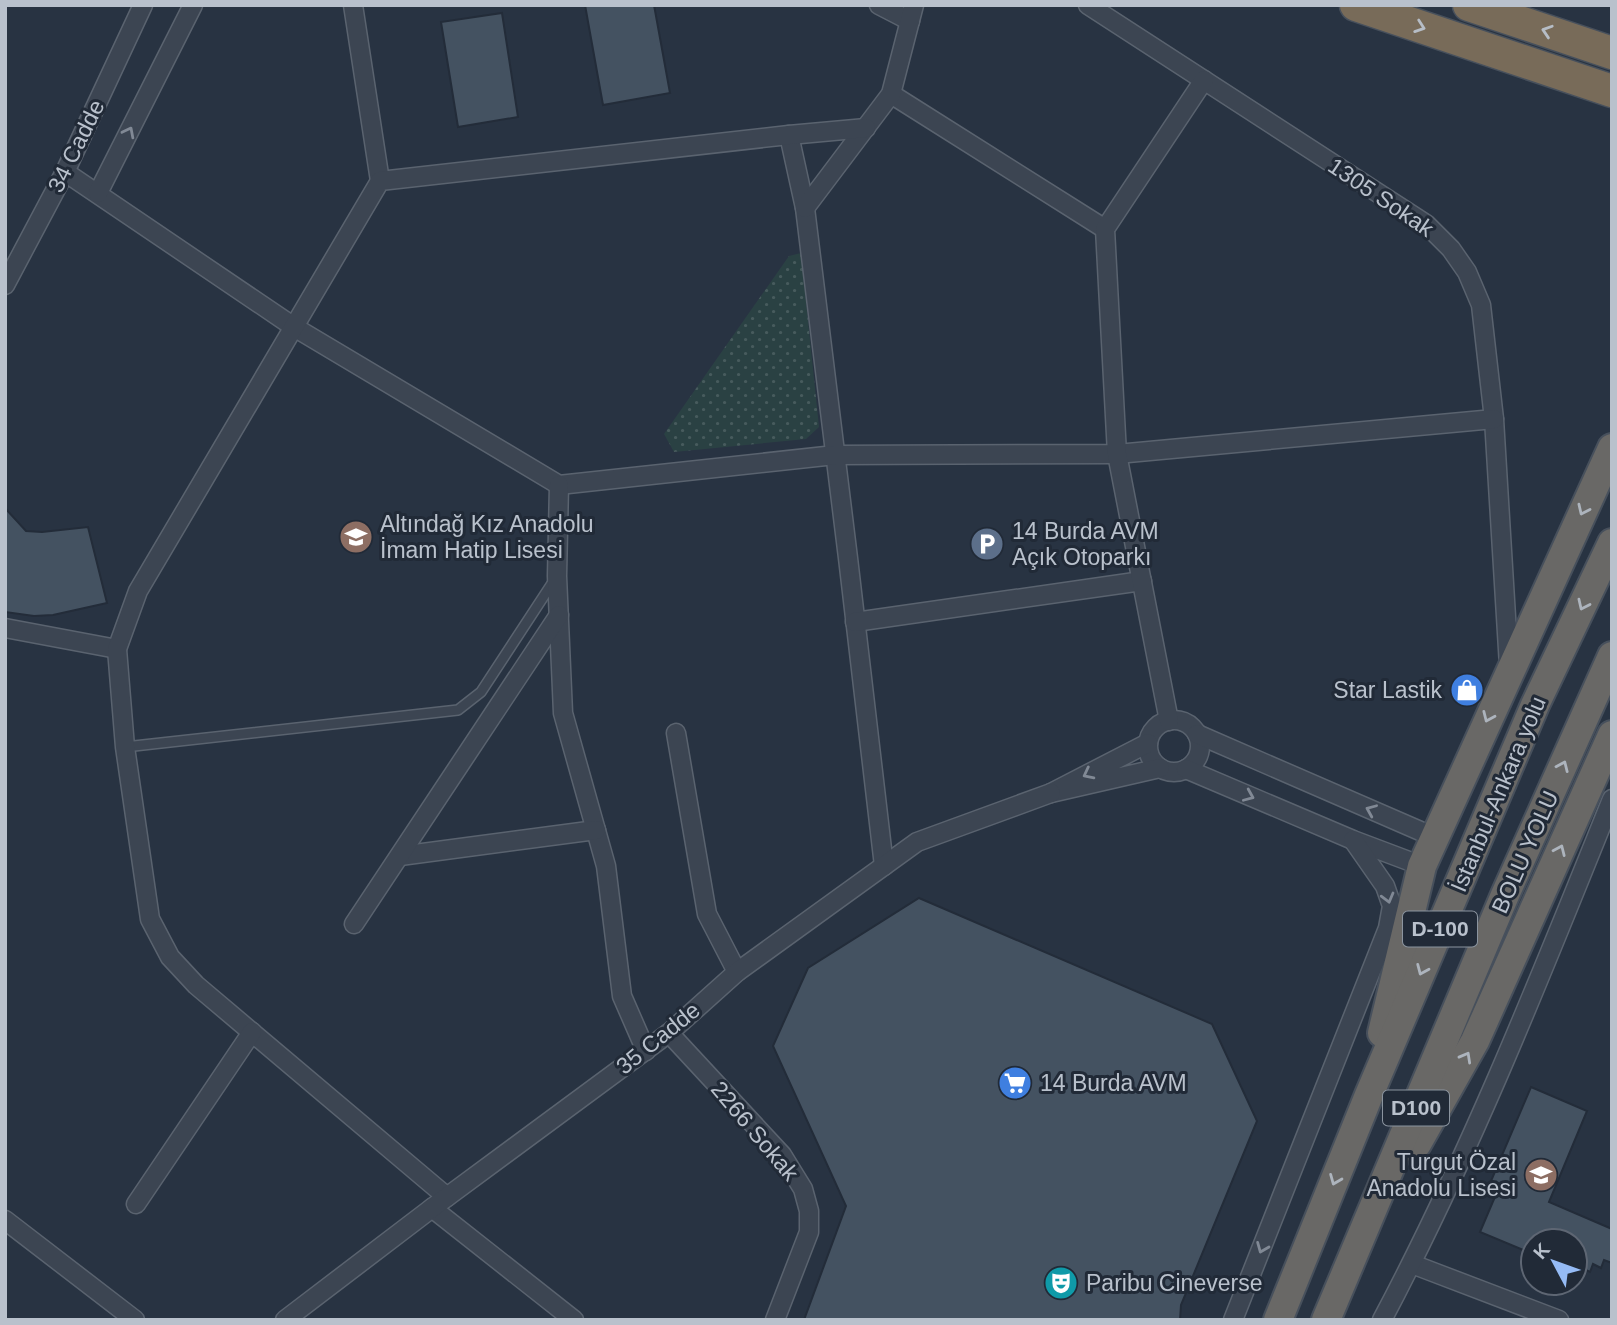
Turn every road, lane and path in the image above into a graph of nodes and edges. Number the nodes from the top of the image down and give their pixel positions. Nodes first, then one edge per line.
1 (144, 5) edge
2 (193, 5) edge
3 (353, 5) edge
4 (879, 5) edge
5 (1088, 5) edge
6 (1356, 5) edge
7 (1469, 5) edge
8 (912, 13) edge
9 (1612, 53) edge
10 (1204, 80) junction
11 (1612, 91) edge
12 (891, 94) junction
13 (866, 128) junction
14 (789, 135) junction
15 (65, 172) junction
16 (380, 181) junction
17 (98, 193) junction
18 (804, 208) junction
19 (1105, 229) junction
20 (5, 285) edge
21 (294, 327) junction
22 (1494, 419) junction
23 (1612, 448) edge
24 (1117, 454) junction
25 (835, 455) junction
26 (559, 485) junction
27 (1612, 543) edge
28 (557, 576) junction
29 (1142, 581) junction
30 (559, 615) junction
31 (855, 622) junction
32 (5, 628) edge
33 (117, 649) junction
34 (1612, 656) edge
35 (1510, 670) junction
36 (1169, 721) junction
37 (677, 733) dead end
38 (1197, 734) junction
39 (1612, 735) edge
40 (1148, 743) junction
41 (125, 747) junction
42 (1160, 768) junction
43 (1186, 769) junction
44 (1051, 793) junction
45 (1612, 799) edge
46 (596, 830) junction
47 (1434, 837) junction
48 (1353, 840) junction
49 (400, 856) junction
50 (884, 866) junction
51 (1422, 866) junction
52 (1505, 895) joint
53 (355, 924) dead end
54 (737, 972) junction
55 (252, 1032) junction
56 (669, 1033) junction
57 (646, 1051) junction
58 (1369, 1095) junction
59 (447, 1197) junction
60 (136, 1204) dead end
61 (432, 1208) junction
62 (5, 1220) edge
63 (1412, 1264) junction
64 (1349, 1266) junction
65 (135, 1320) edge
66 (285, 1320) edge
67 (574, 1320) edge
68 (775, 1320) edge
69 (1234, 1320) edge
70 (1278, 1320) edge
71 (1326, 1320) edge
72 (1382, 1320) edge
73 (1559, 1320) edge

1 - 15 street, 34 Cadde
17 -> 2 street
3 - 16 street
4 - 8 street
5 - 10 street, 1305 Sokak
6 -> 11 highway
9 -> 7 highway
8 - 12 street
10 - 19 street
10 - 22 street, 1305 Sokak
12 - 13 street
12 - 19 street
13 - 14 street
13 - 18 street
14 - 16 street
14 - 18 street
15 - 17 street
15 - 20 street, 34 Cadde
16 - 21 street
17 - 21 street
18 - 25 street
19 - 24 street
21 - 26 street
21 - 33 street
22 - 24 street
22 - 35 street, 1305 Sokak
23 -> 35 highway
24 - 25 street
24 - 29 street
25 - 26 street
25 - 31 street
26 - 28 street
27 -> 58 highway, İstanbul-Ankara yolu / D-100
28 - 30 street
28 - 41 lane
29 - 31 street
29 - 36 street
30 - 46 street
30 - 49 street
31 - 50 street
32 - 33 street
33 - 41 street
52 -> 34 highway, BOLU YOLU / D-100
35 -> 47 highway
36 - 38 street
36 - 40 street
37 - 54 street
38 - 43 street
47 -> 38 street
64 -> 39 highway
40 - 42 street
40 -> 44 street
41 - 55 street
42 - 43 street
42 - 44 street
43 -> 48 street
44 - 50 street, 35 Cadde
45 - 63 street
46 - 49 street
46 - 57 street
47 - 51 highway
48 - 51 street
48 -> 69 street
49 - 53 street
50 - 54 street, 35 Cadde
51 - 58 highway
52 - 64 highway, BOLU YOLU / D100
54 - 56 street, 35 Cadde
55 - 59 street
55 - 60 street
56 - 57 street, 35 Cadde
56 - 68 street, 2266 Sokak
57 - 59 street, 35 Cadde
58 -> 70 highway, İstanbul-Ankara yolu / D-100
59 - 61 street, 35 Cadde
61 - 66 street, 35 Cadde
61 - 67 street
62 - 65 street
63 - 72 street
63 - 73 street
64 - 71 highway, BOLU YOLU / D100

